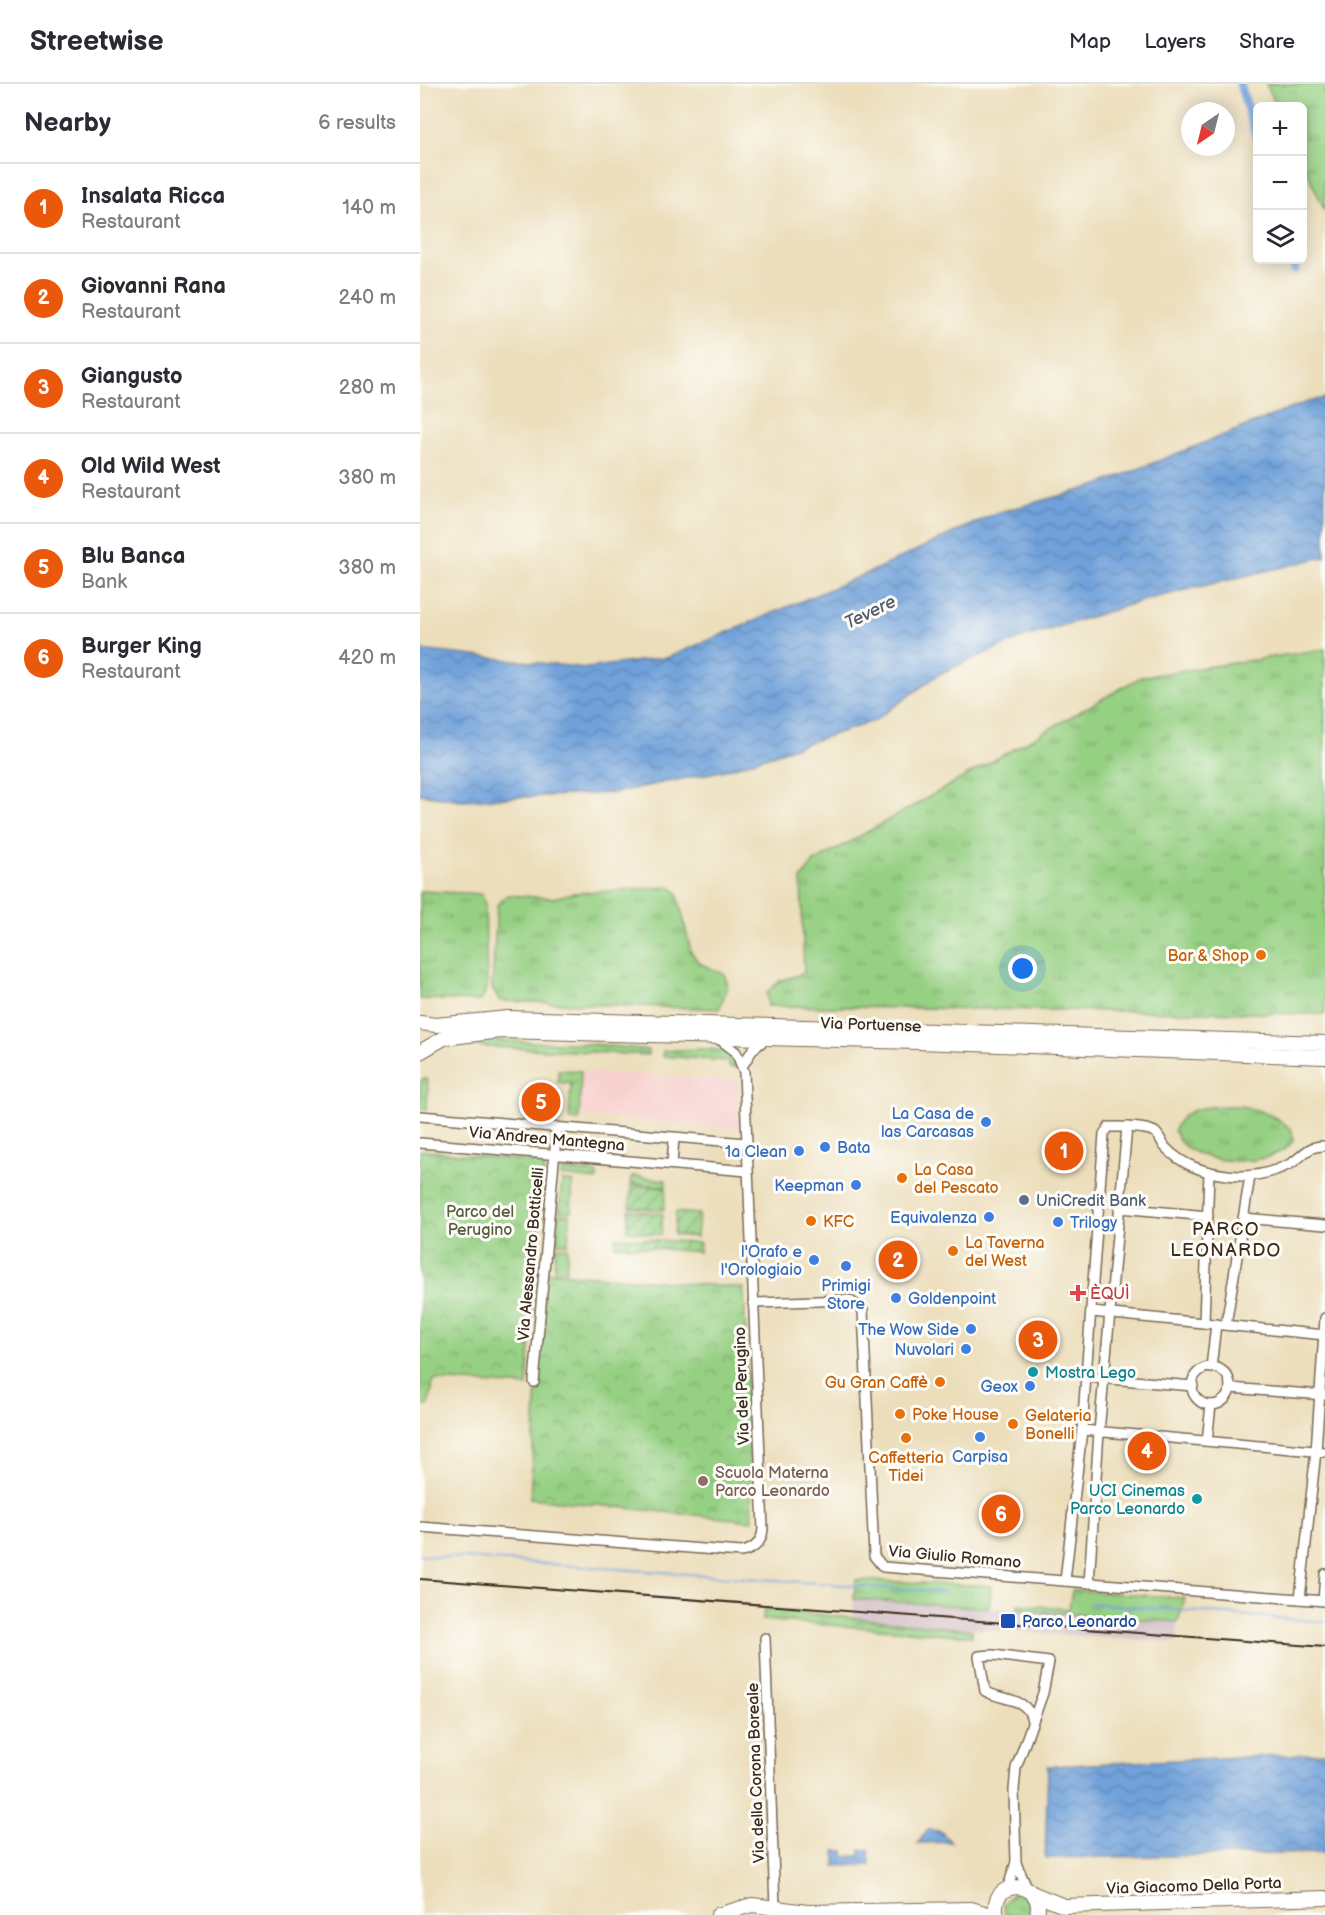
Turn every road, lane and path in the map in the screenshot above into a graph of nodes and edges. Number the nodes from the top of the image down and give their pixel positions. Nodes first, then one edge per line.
1 (420, 1023) edge
2 (714, 1036) junction
3 (767, 1038) junction
4 (1325, 1042) edge
5 (420, 1052) edge
6 (1325, 1057) edge
7 (743, 1065) junction
8 (420, 1116) edge
9 (1127, 1127) junction
10 (557, 1128) junction
11 (674, 1138) junction
12 (420, 1143) edge
13 (746, 1143) junction
14 (1325, 1146) edge
15 (554, 1153) junction
16 (672, 1164) junction
17 (747, 1171) junction
18 (1209, 1172) junction
19 (1250, 1176) junction
20 (1120, 1208) junction
21 (1208, 1216) junction
22 (1243, 1218) junction
23 (1325, 1225) edge
24 (753, 1303) junction
25 (1092, 1312) junction
26 (1110, 1314) junction
27 (1325, 1318) edge
28 (1204, 1323) junction
29 (1221, 1324) junction
30 (1324, 1335) edge
31 (1211, 1368) junction
32 (1086, 1377) junction
33 (1104, 1378) junction
34 (534, 1382) dead end
35 (1193, 1386) junction
36 (1230, 1388) junction
37 (1322, 1395) edge
38 (1211, 1405) junction
39 (1082, 1430) junction
40 (1100, 1432) junction
41 (1207, 1441) junction
42 (1320, 1451) edge
43 (420, 1527) edge
44 (1325, 1574) edge
45 (1065, 1581) junction
46 (1089, 1582) junction
47 (1300, 1599) junction
48 (1324, 1601) edge
49 (765, 1638) dead end
50 (1043, 1693) junction
51 (1015, 1700) junction
52 (1032, 1721) junction
53 (1016, 1862) junction
54 (1008, 1887) junction
55 (1031, 1891) junction
56 (997, 1898) junction
57 (1325, 1898) edge
58 (1064, 1906) junction
59 (775, 1907) junction
60 (971, 1909) junction
61 (718, 1915) edge
62 (991, 1915) edge
63 (997, 1915) edge
64 (1037, 1915) edge
65 (1044, 1915) edge

1 - 4 street, Via Portuense
2 - 3 street, Via Portuense
2 - 5 street, Via Portuense
2 - 7 street
3 - 6 street, Via Portuense
3 - 7 street
7 - 13 street, Via del Perugino
8 - 10 street, Via Andrea Mantegna
9 - 18 street
9 - 20 street
9 - 25 street
10 - 11 street, Via Andrea Mantegna
10 - 15 street, Via Alessandro Botticelli
11 - 13 street, Via Andrea Mantegna
11 - 16 street
12 - 15 street, Via Andrea Mantegna
13 - 17 street, Via del Perugino
14 - 19 street
15 - 16 street, Via Andrea Mantegna
15 - 34 street, Via Alessandro Botticelli
16 - 17 street, Via Andrea Mantegna
17 - 24 street, Via del Perugino
18 - 19 street
18 - 21 street
19 - 22 street
20 - 21 street
20 - 26 street
21 - 28 street
22 - 23 street
22 - 29 street
24 - 43 street, Via del Perugino
24 - 45 street, Via Giulio Romano
25 - 26 street
25 - 32 street
26 - 28 street
26 - 33 street
27 - 30 street
28 - 29 street
29 - 30 street
29 - 31 street
30 - 37 street
31 - 35 street
31 - 36 street
32 - 33 street
32 - 39 street
33 - 35 street
33 - 40 street
35 - 38 street
36 - 37 street
36 - 38 street
37 - 42 street
38 - 41 street
39 - 40 street
39 - 45 street
40 - 41 street
40 - 46 street
41 - 42 street
42 - 47 street
44 - 48 street
45 - 46 street, Via Giulio Romano
46 - 47 street, Via Giulio Romano
47 - 48 street, Via Giulio Romano
49 - 59 street, Via della Corona Boreale
50 - 51 street
50 - 51 street
50 - 52 street
51 - 52 street
52 - 53 street
53 - 54 street
53 - 55 street
54 - 55 street, Via Giacomo Della Porta
54 - 56 street
55 - 58 street, Via Giacomo Della Porta
55 - 64 street
56 - 60 street
56 - 63 street
57 - 58 street, Via Giacomo Della Porta
58 - 65 street, Via Giacomo Della Porta
59 - 60 street
59 - 61 street
60 - 62 street

